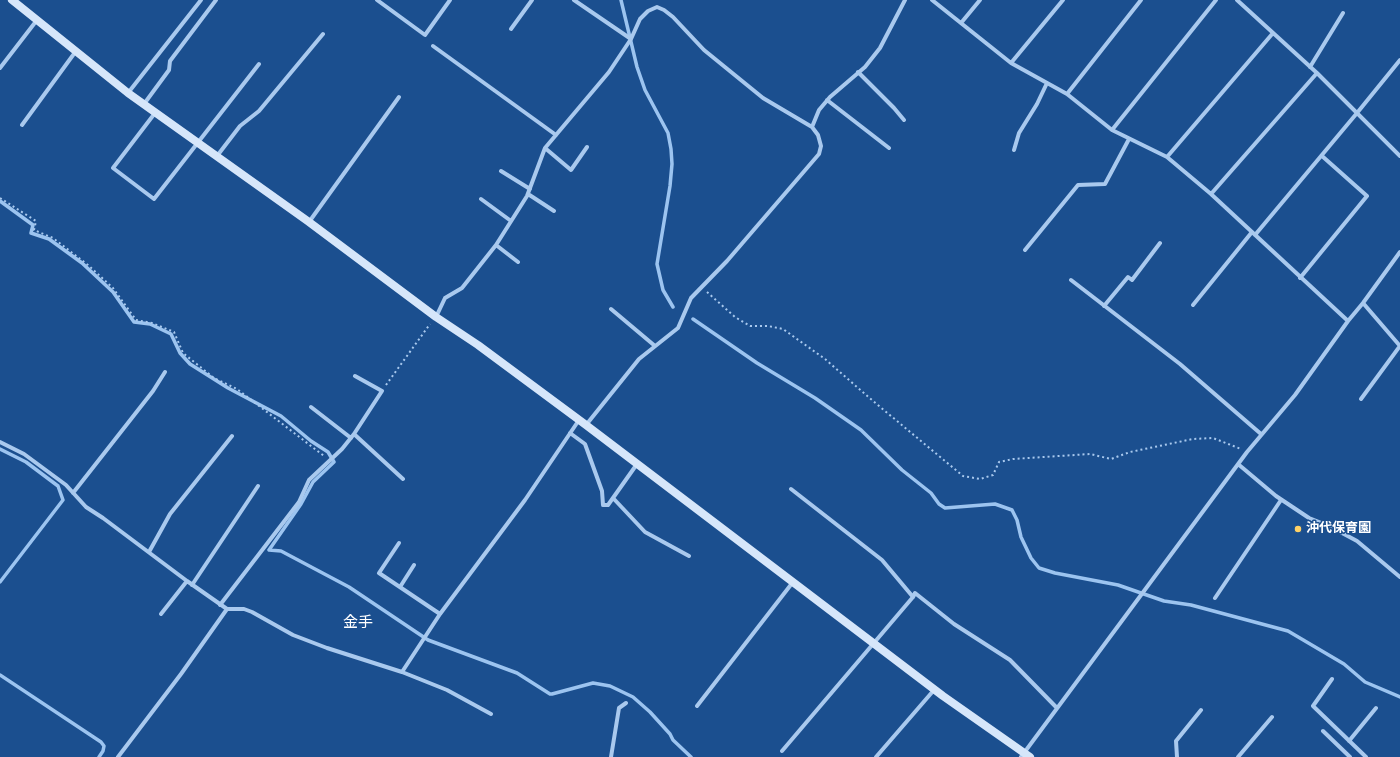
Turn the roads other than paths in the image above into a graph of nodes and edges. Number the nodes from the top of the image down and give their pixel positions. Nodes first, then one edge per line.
1 (12, 0) edge
2 (201, 0) edge
3 (216, 0) edge
4 (377, 0) edge
5 (450, 0) edge
6 (532, 0) edge
7 (574, 0) edge
8 (905, 0) edge
9 (932, 0) edge
10 (980, 0) edge
11 (1063, 0) edge
12 (1141, 0) edge
13 (1216, 0) edge
14 (1238, 0) edge
15 (1343, 13) dead end
16 (37, 20) junction
17 (961, 23) junction
18 (511, 29) dead end
19 (1273, 33) junction
20 (323, 34) dead end
21 (631, 39) junction
22 (434, 46) dead end
23 (76, 51) junction
24 (1400, 60) edge
25 (1011, 63) junction
26 (259, 64) dead end
27 (1310, 67) junction
28 (0, 68) edge
29 (858, 72) junction
30 (1318, 73) junction
31 (1047, 83) junction
32 (128, 93) junction
33 (1067, 94) junction
34 (398, 97) dead end
35 (827, 100) junction
36 (144, 104) junction
37 (155, 112) junction
38 (1358, 114) junction
39 (904, 120) dead end
40 (22, 125) dead end
41 (812, 127) junction
42 (1112, 130) junction
43 (556, 135) junction
44 (1129, 138) junction
45 (198, 142) junction
46 (587, 147) dead end
47 (545, 148) junction
48 (889, 148) dead end
49 (1014, 150) dead end
50 (217, 156) junction
51 (1322, 156) junction
52 (1400, 156) edge
53 (1167, 157) junction
54 (501, 171) dead end
55 (529, 191) junction
56 (1211, 194) junction
57 (481, 199) dead end
58 (554, 211) dead end
59 (309, 222) junction
60 (511, 222) junction
61 (1253, 234) junction
62 (1160, 243) dead end
63 (496, 245) junction
64 (1025, 250) dead end
65 (1400, 252) edge
66 (518, 262) dead end
67 (1300, 278) junction
68 (1071, 280) dead end
69 (1363, 303) junction
70 (1104, 306) junction
71 (1193, 306) dead end
72 (611, 309) dead end
73 (436, 317) junction
74 (1348, 321) junction
75 (655, 346) junction
76 (1400, 346) edge
77 (165, 372) dead end
78 (355, 376) dead end
79 (1361, 399) dead end
80 (311, 407) dead end
81 (582, 422) junction
82 (570, 433) junction
83 (1261, 434) junction
84 (232, 436) dead end
85 (352, 436) junction
86 (0, 442) edge
87 (637, 464) junction
88 (1238, 464) junction
89 (403, 479) dead end
90 (258, 486) dead end
91 (791, 489) dead end
92 (73, 493) junction
93 (613, 498) junction
94 (1281, 500) junction
95 (399, 543) dead end
96 (148, 552) junction
97 (689, 556) dead end
98 (414, 565) dead end
99 (1400, 577) edge
100 (187, 581) junction
101 (793, 582) junction
102 (192, 585) junction
103 (400, 587) junction
104 (913, 597) junction
105 (1215, 598) dead end
106 (220, 605) junction
107 (227, 609) junction
108 (161, 614) dead end
109 (440, 614) junction
110 (874, 644) junction
111 (402, 672) junction
112 (1332, 680) dead end
113 (934, 690) junction
114 (626, 703) dead end
115 (696, 706) dead end
116 (1057, 708) junction
117 (1376, 708) dead end
118 (1201, 710) dead end
119 (492, 714) dead end
120 (1272, 717) dead end
121 (1322, 731) dead end
122 (1349, 741) junction
123 (782, 752) dead end
124 (1025, 756) edge
125 (118, 757) edge
126 (611, 757) edge
127 (876, 757) edge
128 (1177, 757) edge
129 (1238, 757) edge
130 (1350, 757) edge
131 (1366, 757) edge

1 - 16 street
2 - 32 street
3 - 36 street
4 - 5 street
6 - 18 street
7 - 21 street
8 - 29 street
9 - 17 street
10 - 17 street
11 - 25 street
12 - 33 street
13 - 42 street
14 - 19 street
15 - 27 street
16 - 23 street
16 - 28 street
17 - 25 street
19 - 27 street
19 - 53 street
20 - 50 street
21 - 41 street
21 - 43 street
22 - 43 street
23 - 32 street
23 - 40 street
24 - 38 street
25 - 31 street
26 - 45 street
27 - 30 street
29 - 35 street
29 - 39 street
30 - 38 street
30 - 56 street
31 - 33 street
31 - 49 street
32 - 36 street
33 - 42 street
34 - 59 street
35 - 41 street
35 - 48 street
36 - 37 street
37 - 45 street
37 - 45 street
38 - 51 street
38 - 52 street
41 - 75 street
42 - 44 street
43 - 47 street
44 - 53 street
44 - 64 street
45 - 50 street
46 - 47 street
47 - 55 street
50 - 59 street
51 - 61 street
51 - 67 street
53 - 56 street
54 - 55 street
55 - 58 street
55 - 60 street
56 - 61 street
57 - 60 street
59 - 73 street
60 - 63 street
61 - 67 street
61 - 71 street
62 - 70 street
63 - 66 street
63 - 73 street
65 - 69 street
67 - 74 street
68 - 70 street
69 - 74 street
69 - 76 street
70 - 83 street
72 - 75 street
73 - 81 street
74 - 83 street
75 - 81 street
76 - 79 street
77 - 92 street
78 - 85 street
80 - 85 street
81 - 82 street
81 - 87 street
82 - 93 street
82 - 109 street
83 - 88 street
84 - 96 street
85 - 89 street
85 - 106 street
86 - 92 street
87 - 93 street
87 - 101 street
88 - 94 street
88 - 116 street
90 - 102 street
91 - 104 street
92 - 96 street
93 - 97 street
94 - 99 street
94 - 105 street
95 - 103 street
96 - 100 street
98 - 103 street
100 - 102 street
100 - 108 street
101 - 110 street
101 - 115 street
102 - 106 street
103 - 109 street
104 - 110 street
104 - 116 street
106 - 107 street
107 - 111 street
107 - 125 street
109 - 111 street
110 - 113 street
110 - 123 street
111 - 119 street
112 - 122 street
113 - 124 street
113 - 127 street
114 - 126 street
116 - 124 street
117 - 122 street
118 - 128 street
120 - 129 street
121 - 130 street
122 - 131 street

